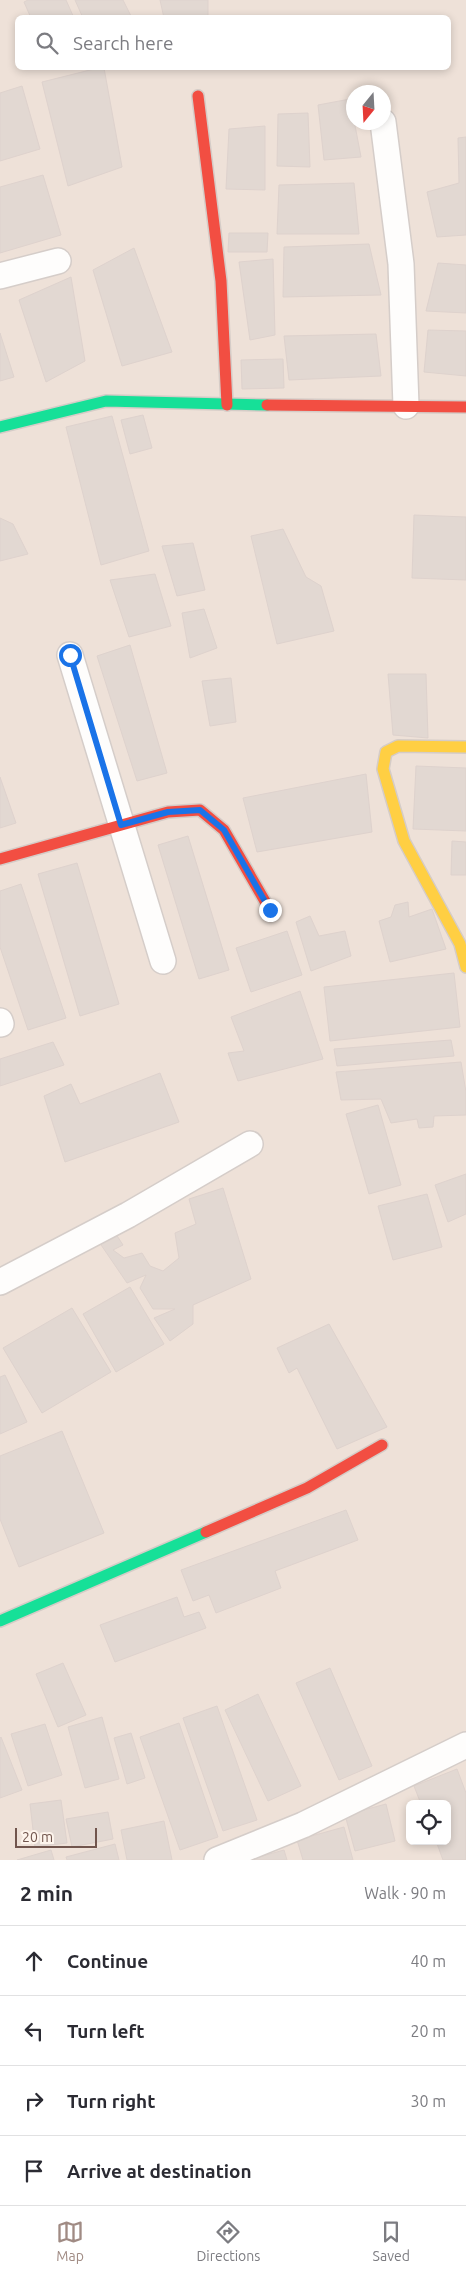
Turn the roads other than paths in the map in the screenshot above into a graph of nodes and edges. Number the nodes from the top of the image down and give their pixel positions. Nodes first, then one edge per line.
1 (198, 96) dead end
2 (384, 130) edge
3 (58, 261) dead end
4 (0, 276) edge
5 (227, 405) junction
6 (406, 406) junction
7 (466, 406) edge
8 (0, 426) edge
9 (70, 655) dead end
10 (466, 747) edge
11 (121, 825) junction
12 (0, 859) edge
13 (270, 910) dead end
14 (163, 961) dead end
15 (466, 967) edge
16 (250, 1144) dead end
17 (0, 1282) edge
18 (382, 1445) dead end
19 (0, 1621) edge
20 (466, 1745) edge
21 (217, 1860) edge

1 - 5 street
2 - 6 street
3 - 4 street
5 - 6 street
5 - 8 street
6 - 7 street
9 - 11 street
10 - 15 street
11 - 12 street
11 - 13 street
11 - 14 street
16 - 17 street
18 - 19 street
20 - 21 street

